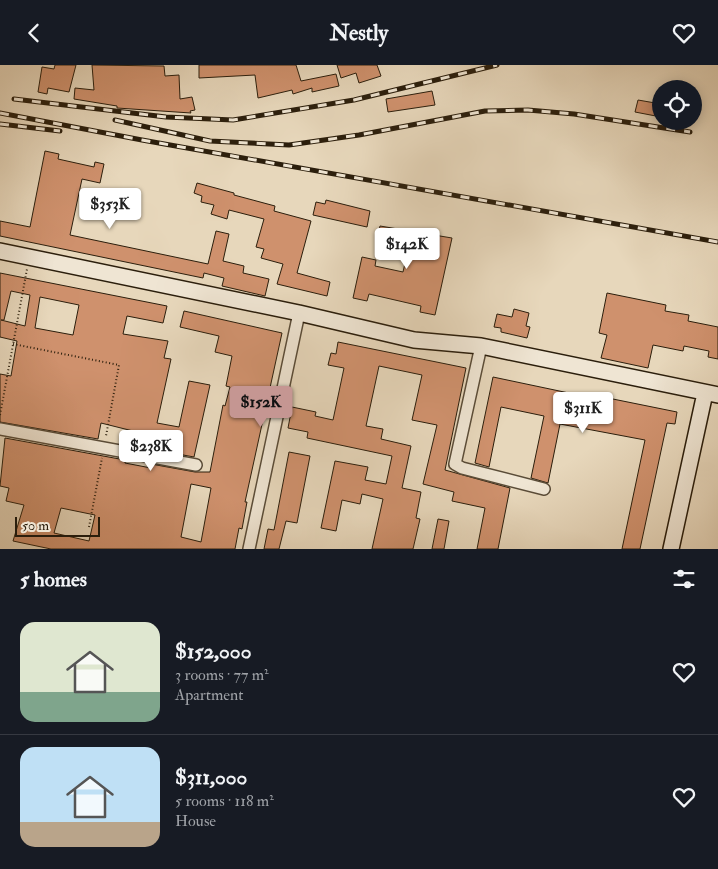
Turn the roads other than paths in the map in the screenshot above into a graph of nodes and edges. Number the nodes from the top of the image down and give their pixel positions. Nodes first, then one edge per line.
1 (0, 251) edge
2 (299, 313) junction
3 (481, 346) junction
4 (712, 394) edge
5 (0, 429) edge
6 (196, 465) dead end
7 (544, 489) dead end
8 (249, 549) edge
9 (671, 549) edge

1 - 2 main road
2 - 3 main road
2 - 8 street
3 - 4 main road
3 - 7 street
4 - 9 main road
5 - 6 street

